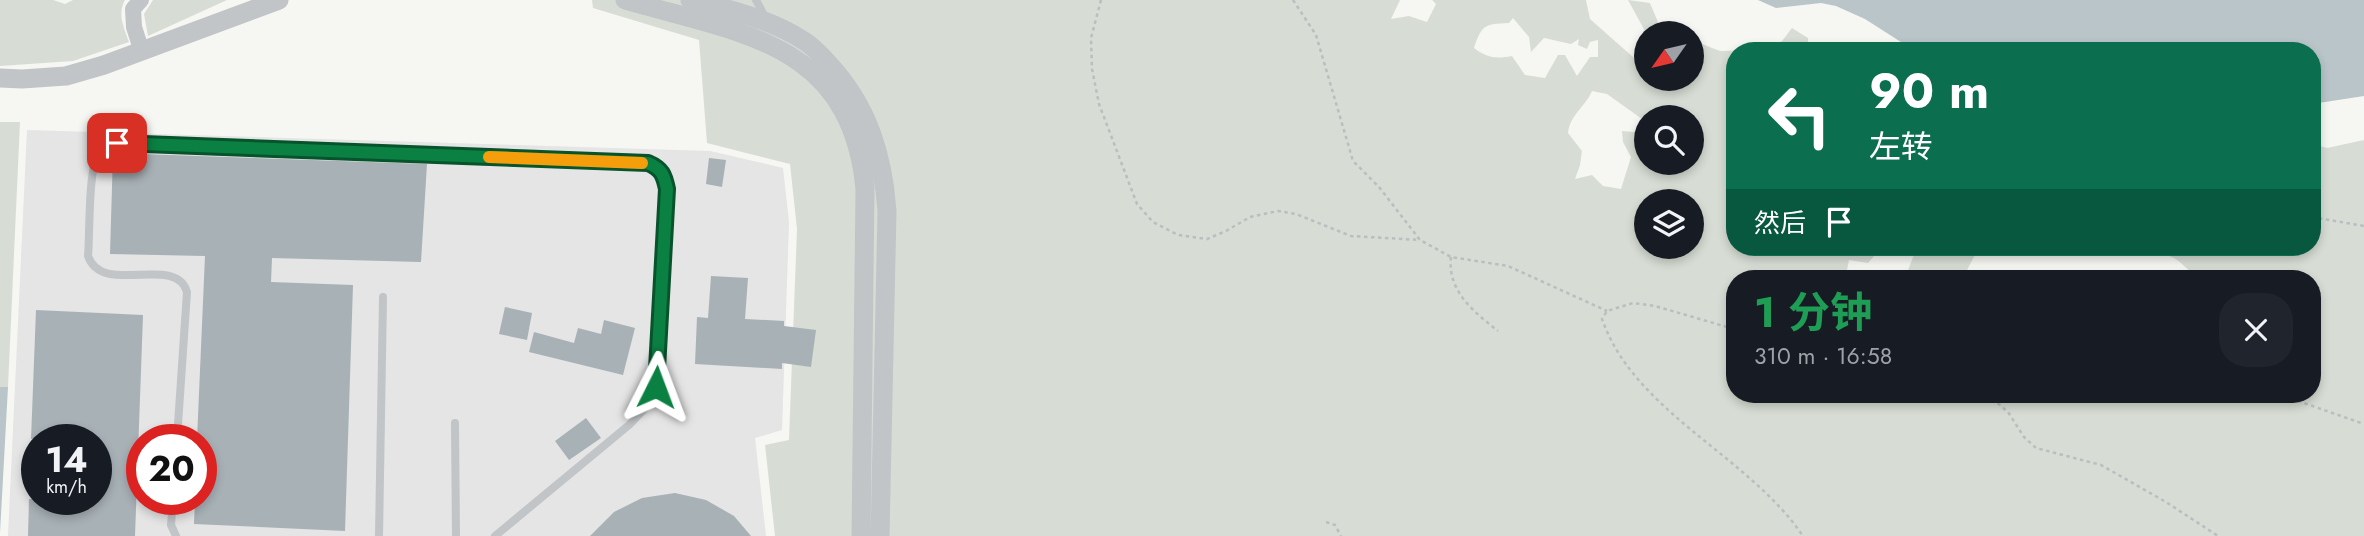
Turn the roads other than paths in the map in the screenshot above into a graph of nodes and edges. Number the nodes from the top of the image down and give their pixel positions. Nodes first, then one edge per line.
1 (141, 0) edge
2 (279, 0) edge
3 (625, 0) edge
4 (690, 0) edge
5 (756, 0) edge
6 (768, 23) junction
7 (142, 52) junction
8 (788, 53) junction
9 (0, 78) edge
10 (383, 297) dead end
11 (455, 423) dead end
12 (178, 424) edge
13 (172, 515) edge
14 (176, 536) edge
15 (379, 536) edge
16 (456, 536) edge
17 (495, 536) edge
18 (861, 536) edge
19 (880, 536) edge

1 - 7 street
2 - 7 street
3 - 8 street
4 - 6 street
5 - 6 lane
6 - 8 street
6 - 19 street
7 - 9 street
8 - 18 street
10 - 15 lane
11 - 16 lane
12 - 17 lane
13 - 14 lane

